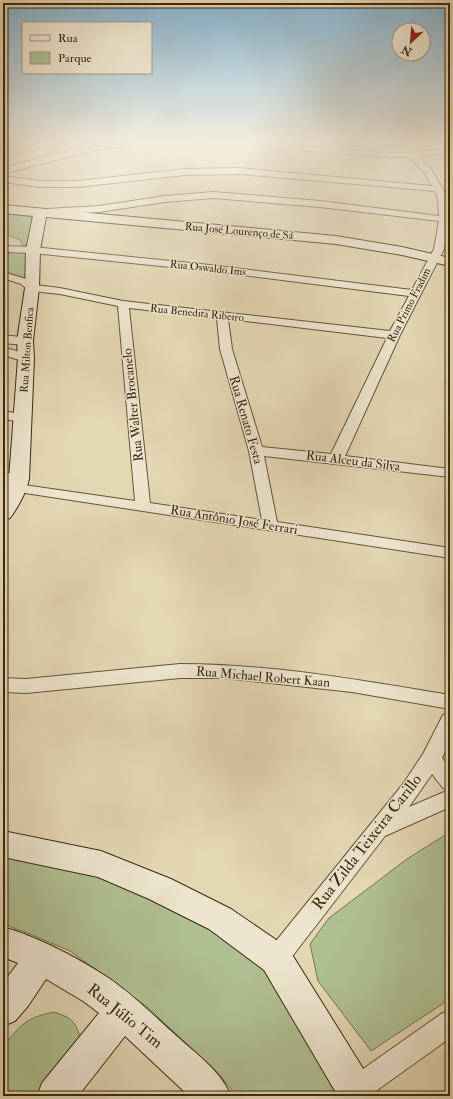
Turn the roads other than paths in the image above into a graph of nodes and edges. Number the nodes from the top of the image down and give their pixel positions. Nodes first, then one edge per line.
1 (197, 192) edge
2 (236, 192) edge
3 (439, 192) edge
4 (126, 206) junction
5 (3, 209) edge
6 (40, 212) junction
7 (444, 219) junction
8 (118, 220) junction
9 (4, 247) edge
10 (33, 250) junction
11 (434, 257) junction
12 (450, 262) edge
13 (3, 275) edge
14 (32, 288) junction
15 (415, 294) junction
16 (123, 304) junction
17 (222, 316) junction
18 (394, 335) junction
19 (3, 339) edge
20 (26, 341) junction
21 (3, 351) edge
22 (26, 358) junction
23 (3, 415) edge
24 (22, 418) junction
25 (256, 451) junction
26 (336, 459) junction
27 (450, 473) edge
28 (13, 481) edge
29 (144, 506) junction
30 (3, 514) edge
31 (270, 525) junction
32 (450, 553) edge
33 (3, 686) edge
34 (450, 702) edge
35 (450, 720) edge
36 (431, 759) junction
37 (450, 782) edge
38 (450, 798) edge
39 (378, 830) junction
40 (3, 844) edge
41 (3, 942) edge
42 (41, 958) junction
43 (276, 959) junction
44 (3, 1009) edge
45 (123, 1011) junction
46 (450, 1023) edge
47 (357, 1093) edge
48 (55, 1096) edge
49 (213, 1096) edge

1 - 4 street
2 - 7 street
3 - 7 street, Rua Primo Fradim
4 - 6 street
4 - 8 street
5 - 6 street, Rua José Lourenço de Sá
6 - 8 street, Rua José Lourenço de Sá
6 - 10 street, Rua Milton Benfica
7 - 11 street, Rua Primo Fradim
8 - 11 street, Rua José Lourenço de Sá
9 - 10 street, Rua Oswaldo Ims
10 - 14 street, Rua Milton Benfica
10 - 15 street, Rua Oswaldo Ims
11 - 12 street, Rua José Lourenço de Sá
11 - 15 street, Rua Primo Fradim
13 - 14 street, Rua Benedita Ribeiro
14 - 16 street, Rua Benedita Ribeiro
14 - 20 street, Rua Milton Benfica
15 - 18 street, Rua Primo Fradim
16 - 17 street, Rua Benedita Ribeiro
16 - 29 street, Rua Walter Brocanelo
17 - 18 street, Rua Benedita Ribeiro
17 - 25 street, Rua Renato Festa
18 - 26 street, Rua Primo Fradim
19 - 20 street
20 - 22 street, Rua Milton Benfica
21 - 22 street
22 - 24 street, Rua Milton Benfica
23 - 24 street
24 - 28 street, Rua Milton Benfica
25 - 26 street, Rua Alceu da Silva
25 - 31 street, Rua Renato Festa
26 - 27 street, Rua Alceu da Silva
28 - 29 street, Rua Antônio José Ferrari
28 - 30 street
29 - 31 street, Rua Antônio José Ferrari
31 - 32 street, Rua Antônio José Ferrari
33 - 34 street, Rua Michael Robert Kaan
35 - 36 street, Rua Zilda Teixeira Carillo
36 - 37 street
36 - 39 street, Rua Zilda Teixeira Carillo
38 - 39 street
39 - 43 street, Rua Zilda Teixeira Carillo
40 - 43 street
41 - 42 street, Rua Júlio Tim
42 - 44 street
42 - 45 street, Rua Júlio Tim
43 - 47 street
45 - 48 street
45 - 49 street, Rua Júlio Tim
46 - 47 street

